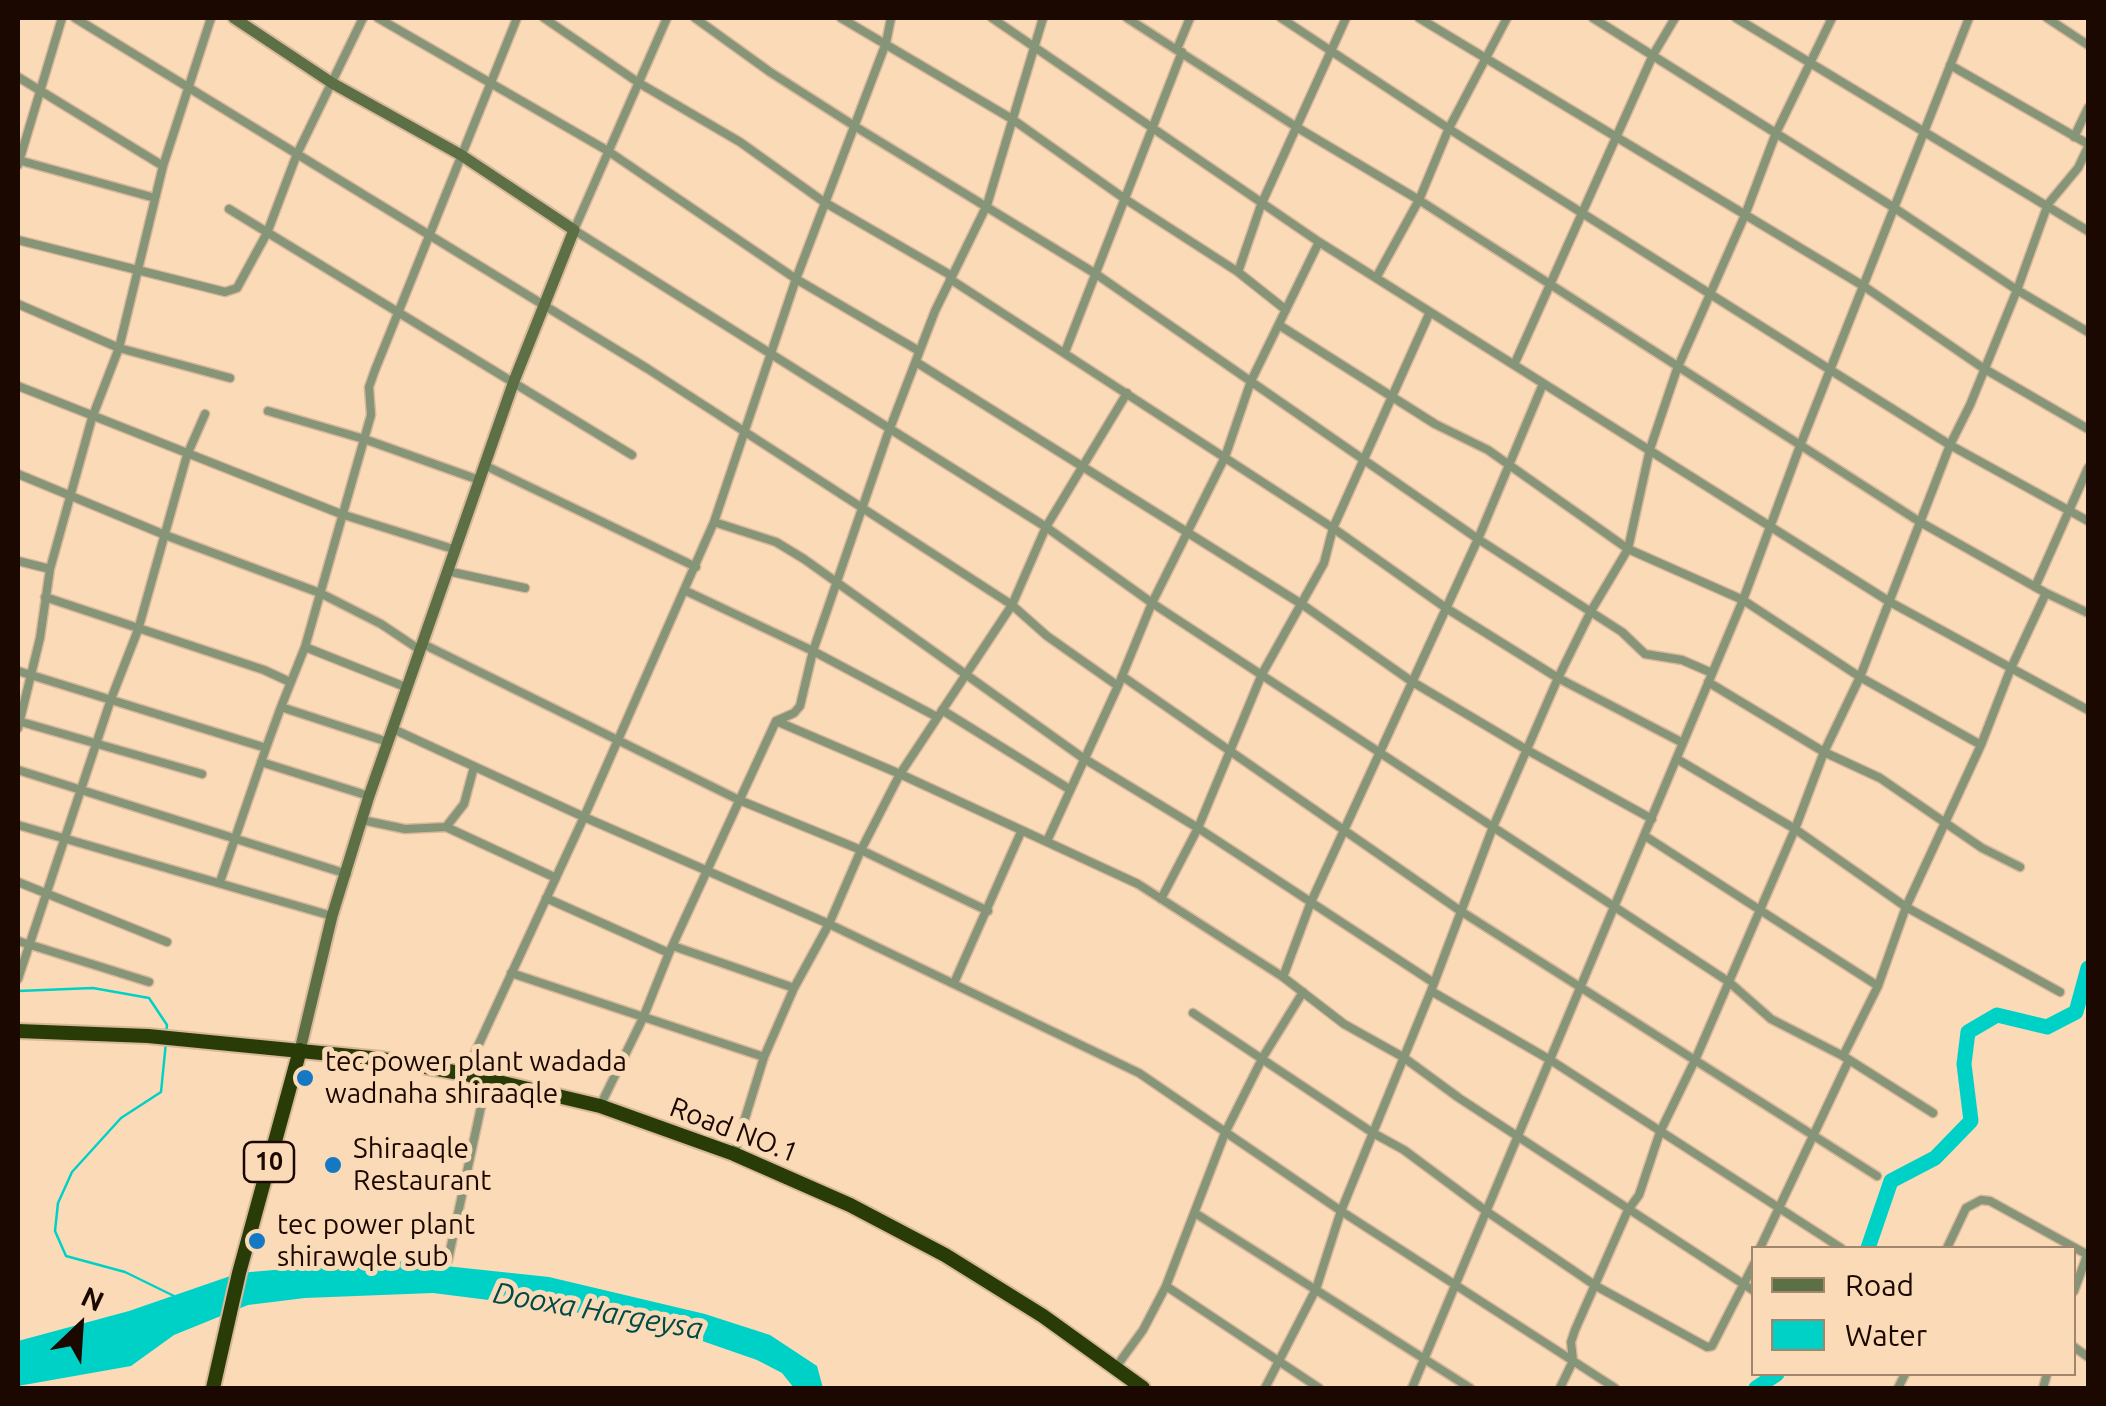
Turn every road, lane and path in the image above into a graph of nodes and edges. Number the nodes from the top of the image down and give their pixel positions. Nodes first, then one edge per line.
1 (62, 18) edge
2 (76, 18) edge
3 (211, 18) edge
4 (234, 18) edge
5 (363, 18) edge
6 (378, 18) edge
7 (517, 18) edge
8 (544, 18) edge
9 (667, 18) edge
10 (695, 18) edge
11 (841, 18) edge
12 (891, 18) edge
13 (992, 18) edge
14 (1043, 18) edge
15 (1126, 18) edge
16 (1190, 18) edge
17 (1281, 18) edge
18 (1346, 18) edge
19 (1420, 18) edge
20 (1507, 18) edge
21 (1594, 18) edge
22 (1675, 18) edge
23 (1736, 18) edge
24 (1832, 18) edge
25 (1969, 18) edge
26 (2047, 18) edge
27 (886, 42) junction
28 (2088, 44) edge
29 (1034, 46) junction
30 (1180, 50) junction
31 (1332, 50) junction
32 (1653, 55) junction
33 (1487, 57) junction
34 (1809, 60) junction
35 (1950, 65) junction
36 (18, 77) edge
37 (491, 80) junction
38 (639, 83) junction
39 (332, 84) junction
40 (191, 87) junction
41 (40, 90) junction
42 (2088, 108) edge
43 (1012, 119) junction
44 (1153, 127) junction
45 (856, 128) junction
46 (1298, 128) junction
47 (1449, 128) junction
48 (1924, 131) junction
49 (1776, 133) junction
50 (1618, 137) junction
51 (2074, 137) junction
52 (2088, 145) edge
53 (608, 151) junction
54 (297, 154) junction
55 (461, 155) junction
56 (18, 162) edge
57 (162, 166) junction
58 (156, 198) junction
59 (1125, 199) junction
60 (1419, 200) junction
61 (824, 202) junction
62 (2048, 204) junction
63 (987, 205) junction
64 (1261, 205) junction
65 (1893, 207) junction
66 (229, 209) dead end
67 (1582, 213) junction
68 (1745, 215) junction
69 (574, 230) junction
70 (2088, 231) edge
71 (267, 233) junction
72 (430, 238) junction
73 (18, 240) edge
74 (1319, 242) junction
75 (140, 270) junction
76 (1238, 272) junction
77 (1096, 274) junction
78 (951, 277) junction
79 (1376, 278) junction
80 (796, 279) junction
81 (1550, 284) junction
82 (1865, 288) junction
83 (2017, 290) junction
84 (1709, 294) junction
85 (18, 304) edge
86 (545, 308) junction
87 (1286, 310) junction
88 (1430, 312) junction
89 (396, 314) junction
90 (1279, 324) junction
91 (2088, 332) edge
92 (119, 348) junction
93 (919, 350) junction
94 (1064, 352) junction
95 (771, 356) junction
96 (916, 362) junction
97 (1514, 365) junction
98 (1677, 368) junction
99 (1983, 368) junction
100 (1832, 371) junction
101 (230, 378) dead end
102 (1251, 380) junction
103 (514, 381) junction
104 (1543, 384) junction
105 (18, 386) edge
106 (1127, 393) junction
107 (1392, 396) junction
108 (268, 411) dead end
109 (205, 414) dead end
110 (92, 418) junction
111 (889, 429) junction
112 (2088, 430) edge
113 (744, 433) junction
114 (364, 440) junction
115 (1950, 444) junction
116 (1800, 446) junction
117 (1650, 449) junction
118 (187, 455) junction
119 (632, 456) dead end
120 (1224, 457) junction
121 (1364, 458) junction
122 (484, 465) junction
123 (1082, 465) junction
124 (1510, 466) junction
125 (2088, 468) edge
126 (18, 474) edge
127 (479, 480) junction
128 (70, 498) junction
129 (863, 507) junction
130 (2069, 510) junction
131 (342, 514) junction
132 (2088, 521) edge
133 (714, 522) junction
134 (1920, 522) junction
135 (1770, 525) junction
136 (1046, 526) junction
137 (1334, 528) junction
138 (1186, 530) junction
139 (165, 535) junction
140 (1478, 539) junction
141 (453, 549) junction
142 (1628, 549) junction
143 (18, 561) edge
144 (696, 567) junction
145 (50, 570) junction
146 (446, 571) junction
147 (837, 582) junction
148 (2035, 587) junction
149 (525, 588) dead end
150 (686, 590) junction
151 (2046, 593) junction
152 (320, 594) junction
153 (45, 598) junction
154 (1743, 600) junction
155 (1890, 602) junction
156 (1152, 603) junction
157 (1012, 605) junction
158 (1303, 605) junction
159 (1446, 608) junction
160 (1591, 611) junction
161 (2088, 613) edge
162 (138, 630) junction
163 (305, 647) junction
164 (422, 647) junction
165 (813, 651) junction
166 (2011, 668) junction
167 (18, 671) edge
168 (967, 673) junction
169 (1262, 674) junction
170 (32, 675) junction
171 (1860, 677) junction
172 (1558, 678) junction
173 (1710, 678) junction
174 (1412, 680) junction
175 (1120, 681) junction
176 (290, 682) junction
177 (408, 688) junction
178 (110, 699) junction
179 (281, 707) junction
180 (2088, 710) edge
181 (939, 713) junction
182 (776, 721) junction
183 (18, 723) edge
184 (394, 729) junction
185 (618, 739) junction
186 (388, 742) junction
187 (96, 743) junction
188 (1683, 743) junction
189 (1981, 745) junction
190 (266, 748) junction
191 (1527, 750) junction
192 (1232, 752) junction
193 (1824, 752) junction
194 (1379, 754) junction
195 (1082, 758) junction
196 (1677, 758) junction
197 (262, 762) junction
198 (474, 767) junction
199 (18, 770) edge
200 (202, 774) dead end
201 (900, 774) junction
202 (1069, 789) junction
203 (81, 793) junction
204 (369, 796) junction
205 (739, 800) junction
206 (584, 818) junction
207 (1652, 819) junction
208 (362, 820) junction
209 (1946, 822) junction
210 (18, 825) edge
211 (446, 826) junction
212 (1198, 828) junction
213 (1493, 828) junction
214 (1795, 828) junction
215 (1021, 832) junction
216 (1345, 833) junction
217 (1645, 836) junction
218 (66, 840) junction
219 (234, 840) junction
220 (1047, 840) junction
221 (861, 850) junction
222 (2020, 867) dead end
223 (708, 872) junction
224 (346, 874) junction
225 (556, 878) junction
226 (18, 882) edge
227 (220, 882) junction
228 (46, 892) junction
229 (546, 898) junction
230 (1161, 899) junction
231 (1311, 902) junction
232 (1614, 904) junction
233 (1906, 907) junction
234 (1459, 910) junction
235 (1758, 910) junction
236 (988, 911) junction
237 (332, 916) junction
238 (829, 924) junction
239 (18, 941) edge
240 (168, 942) dead end
241 (28, 944) junction
242 (671, 949) junction
243 (511, 973) junction
244 (1284, 977) junction
245 (18, 980) edge
246 (149, 982) dead end
247 (1729, 982) junction
248 (954, 983) junction
249 (1878, 986) junction
250 (1432, 987) junction
251 (794, 988) junction
252 (1582, 989) junction
253 (1302, 992) junction
254 (2060, 992) dead end
255 (1194, 1013) dead end
256 (643, 1018) junction
257 (18, 1031) edge
258 (300, 1050) junction
259 (764, 1057) junction
260 (1262, 1057) junction
261 (1403, 1057) junction
262 (1696, 1058) junction
263 (1846, 1058) junction
264 (1552, 1061) junction
265 (465, 1074) junction
266 (486, 1079) junction
267 (600, 1106) junction
268 (1933, 1113) dead end
269 (1660, 1132) junction
270 (1226, 1133) junction
271 (1372, 1133) junction
272 (1518, 1136) junction
273 (1813, 1136) junction
274 (734, 1154) junction
275 (1877, 1176) dead end
276 (1779, 1208) junction
277 (1628, 1210) junction
278 (1341, 1211) junction
279 (1486, 1211) junction
280 (1195, 1213) junction
281 (1761, 1246) edge
282 (1839, 1246) edge
283 (1949, 1246) edge
284 (2073, 1246) edge
285 (2088, 1254) edge
286 (448, 1260) dead end
287 (1751, 1270) edge
288 (1455, 1285) junction
289 (1744, 1285) junction
290 (1166, 1286) junction
291 (1596, 1286) junction
292 (2076, 1286) edge
293 (1316, 1289) junction
294 (1751, 1289) edge
295 (1425, 1358) junction
296 (1573, 1360) junction
297 (1279, 1363) junction
298 (1116, 1367) junction
299 (213, 1388) edge
300 (1143, 1388) edge
301 (1265, 1388) edge
302 (1318, 1388) edge
303 (1412, 1388) edge
304 (1470, 1388) edge
305 (1560, 1388) edge
306 (1615, 1388) edge

1 - 41 street
2 - 40 street
3 - 40 street
4 - 39 street
5 - 39 street
6 - 37 street
7 - 37 street
8 - 38 street
9 - 38 street
10 - 45 street
11 - 27 street
12 - 27 street
13 - 29 street
14 - 29 street
15 - 30 street
16 - 30 street
17 - 31 street
18 - 31 street
19 - 33 street
20 - 33 street
21 - 32 street
22 - 32 street
23 - 34 street
24 - 34 street
25 - 35 street
26 - 28 street
27 - 43 street
27 - 45 street
29 - 43 street
29 - 44 street
30 - 44 street
30 - 46 street
31 - 46 street
31 - 47 street
32 - 49 street
32 - 50 street
33 - 47 street
33 - 50 street
34 - 48 street
34 - 49 street
35 - 48 street
35 - 51 street
36 - 41 street
37 - 53 street
37 - 55 street
38 - 53 street
38 - 61 street
39 - 54 street
39 - 55 street
40 - 54 street
40 - 57 street
41 - 56 street
41 - 57 street
42 - 51 street
43 - 59 street
43 - 63 street
44 - 59 street
44 - 64 street
45 - 61 street
45 - 63 street
46 - 60 street
46 - 64 street
47 - 60 street
47 - 67 street
48 - 62 street
48 - 65 street
49 - 65 street
49 - 68 street
50 - 67 street
50 - 68 street
51 - 52 street
52 - 62 street
53 - 69 street
53 - 80 street
54 - 71 street
54 - 72 street
55 - 69 street
55 - 72 street
56 - 58 street
57 - 58 street
58 - 75 street
59 - 76 street
59 - 77 street
60 - 79 street
60 - 81 street
61 - 78 street
61 - 80 street
62 - 70 street
62 - 83 street
63 - 77 street
63 - 78 street
64 - 74 street
64 - 76 street
65 - 82 street
65 - 83 street
66 - 71 street
67 - 81 street
67 - 84 street
68 - 82 street
68 - 84 street
69 - 86 street
69 - 95 street
71 - 75 street
71 - 89 street
72 - 86 street
72 - 89 street
73 - 75 street
74 - 79 street
74 - 87 street
75 - 92 street
76 - 87 street
77 - 94 street
77 - 102 street
78 - 93 street
78 - 94 street
79 - 88 street
80 - 93 street
80 - 95 street
81 - 97 street
81 - 98 street
82 - 99 street
82 - 100 street
83 - 91 street
83 - 99 street
84 - 98 street
84 - 100 street
85 - 92 street
86 - 103 street
86 - 113 street
87 - 90 street
88 - 97 street
88 - 107 street
89 - 103 street
89 - 114 street
90 - 102 street
90 - 107 street
92 - 101 street
92 - 110 street
93 - 96 street
94 - 106 street
95 - 111 street
95 - 113 street
96 - 111 street
96 - 123 street
97 - 104 street
98 - 116 street
98 - 117 street
99 - 112 street
99 - 115 street
100 - 115 street
100 - 116 street
102 - 120 street
102 - 121 street
103 - 119 street
103 - 122 street
104 - 117 street
104 - 124 street
105 - 110 street
106 - 120 street
106 - 123 street
107 - 121 street
107 - 124 street
108 - 114 street
109 - 118 street
110 - 118 street
110 - 128 street
111 - 129 street
111 - 136 street
113 - 129 street
113 - 133 street
114 - 127 street
114 - 131 street
115 - 130 street
115 - 134 street
116 - 134 street
116 - 135 street
117 - 135 street
117 - 142 street
118 - 131 street
118 - 139 street
120 - 137 street
120 - 138 street
121 - 137 street
121 - 140 street
122 - 127 street
122 - 144 street
123 - 136 street
123 - 138 street
124 - 140 street
124 - 142 street
125 - 130 street
126 - 128 street
127 - 141 street
128 - 139 street
128 - 145 street
129 - 147 street
129 - 157 street
130 - 132 street
130 - 148 street
131 - 141 street
131 - 152 street
133 - 144 street
133 - 147 street
134 - 148 street
134 - 155 street
135 - 154 street
135 - 155 street
136 - 156 street
136 - 157 street
137 - 158 street
137 - 159 street
138 - 156 street
138 - 158 street
139 - 152 street
139 - 162 street
140 - 159 street
140 - 160 street
141 - 146 street
142 - 154 street
142 - 160 street
143 - 145 street
144 - 150 street
145 - 153 street
146 - 149 street
146 - 164 street
147 - 165 street
147 - 168 street
148 - 151 street
150 - 165 street
150 - 185 street
151 - 161 street
151 - 166 street
152 - 163 street
152 - 164 street
153 - 162 street
153 - 170 street
154 - 171 street
154 - 173 street
155 - 166 street
155 - 171 street
156 - 169 street
156 - 175 street
157 - 168 street
157 - 175 street
158 - 169 street
158 - 174 street
159 - 172 street
159 - 174 street
160 - 172 street
160 - 173 street
162 - 176 street
162 - 178 street
163 - 176 street
163 - 177 street
164 - 177 street
164 - 185 street
165 - 181 street
165 - 182 street
166 - 180 street
166 - 189 street
167 - 170 street
168 - 181 street
168 - 195 street
169 - 192 street
169 - 194 street
170 - 178 street
170 - 183 street
171 - 189 street
171 - 193 street
172 - 188 street
172 - 191 street
173 - 188 street
173 - 193 street
174 - 191 street
174 - 194 street
175 - 192 street
175 - 195 street
176 - 179 street
177 - 184 street
178 - 187 street
178 - 190 street
179 - 186 street
179 - 190 street
181 - 201 street
181 - 202 street
182 - 201 street
182 - 205 street
183 - 187 street
184 - 186 street
184 - 198 street
185 - 205 street
185 - 206 street
186 - 204 street
187 - 200 street
187 - 203 street
188 - 196 street
189 - 209 street
190 - 197 street
191 - 207 street
191 - 213 street
192 - 212 street
192 - 216 street
193 - 209 street
193 - 214 street
194 - 213 street
194 - 216 street
195 - 202 street
195 - 212 street
196 - 207 street
196 - 214 street
197 - 204 street
197 - 219 street
198 - 206 street
198 - 211 street
199 - 203 street
201 - 215 street
201 - 221 street
202 - 220 street
203 - 218 street
203 - 219 street
204 - 208 street
205 - 221 street
205 - 223 street
206 - 223 street
206 - 225 street
207 - 217 street
208 - 211 street
208 - 224 street
209 - 222 street
209 - 233 street
210 - 218 street
211 - 225 street
212 - 230 street
212 - 231 street
213 - 232 street
213 - 234 street
214 - 233 street
214 - 235 street
215 - 220 street
215 - 236 street
216 - 231 street
216 - 234 street
217 - 232 street
217 - 235 street
218 - 227 street
218 - 228 street
219 - 224 street
219 - 227 street
220 - 230 street
221 - 236 street
221 - 238 street
223 - 238 street
223 - 242 street
224 - 237 street
225 - 229 street
226 - 228 street
227 - 237 street
228 - 240 street
228 - 241 street
229 - 242 street
229 - 243 street
230 - 244 street
231 - 244 street
231 - 250 street
232 - 247 street
232 - 252 street
233 - 249 street
233 - 254 street
234 - 250 street
234 - 252 street
235 - 247 street
235 - 249 street
236 - 248 street
237 - 258 street
238 - 248 street
238 - 251 street
239 - 241 street
241 - 245 street
241 - 246 street
242 - 251 street
242 - 256 street
243 - 256 street
243 - 265 street
244 - 253 street
247 - 262 street
247 - 263 street
248 - 270 street
249 - 263 street
250 - 261 street
250 - 264 street
251 - 259 street
252 - 262 street
252 - 264 street
253 - 260 street
253 - 261 street
255 - 260 street
256 - 259 street
256 - 267 street
257 - 258 highway, Road NO.1
258 - 265 highway, Road NO.1
258 - 299 highway, 10
259 - 274 street
260 - 270 street
260 - 271 street
261 - 271 street
261 - 272 street
262 - 269 street
262 - 273 street
263 - 268 street
263 - 273 street
264 - 269 street
264 - 272 street
265 - 266 highway, Road NO.1
266 - 267 highway, Road NO.1
266 - 286 street
267 - 274 highway, Road NO.1
269 - 276 street
269 - 277 street
270 - 278 street
270 - 280 street
271 - 278 street
271 - 279 street
272 - 277 street
272 - 279 street
273 - 275 street
273 - 276 street
274 - 298 highway, Road NO.1
276 - 281 street
276 - 282 street
277 - 289 street
277 - 291 street
278 - 288 street
278 - 293 street
279 - 288 street
279 - 291 street
280 - 290 street
280 - 293 street
283 - 284 street
285 - 292 street
287 - 289 street
288 - 295 street
288 - 296 street
289 - 291 street
289 - 294 street
290 - 297 street
290 - 298 street
291 - 296 street
293 - 295 street
293 - 297 street
295 - 303 street
295 - 304 street
296 - 305 street
296 - 306 street
297 - 301 street
297 - 302 street
298 - 300 highway, Road NO.1

